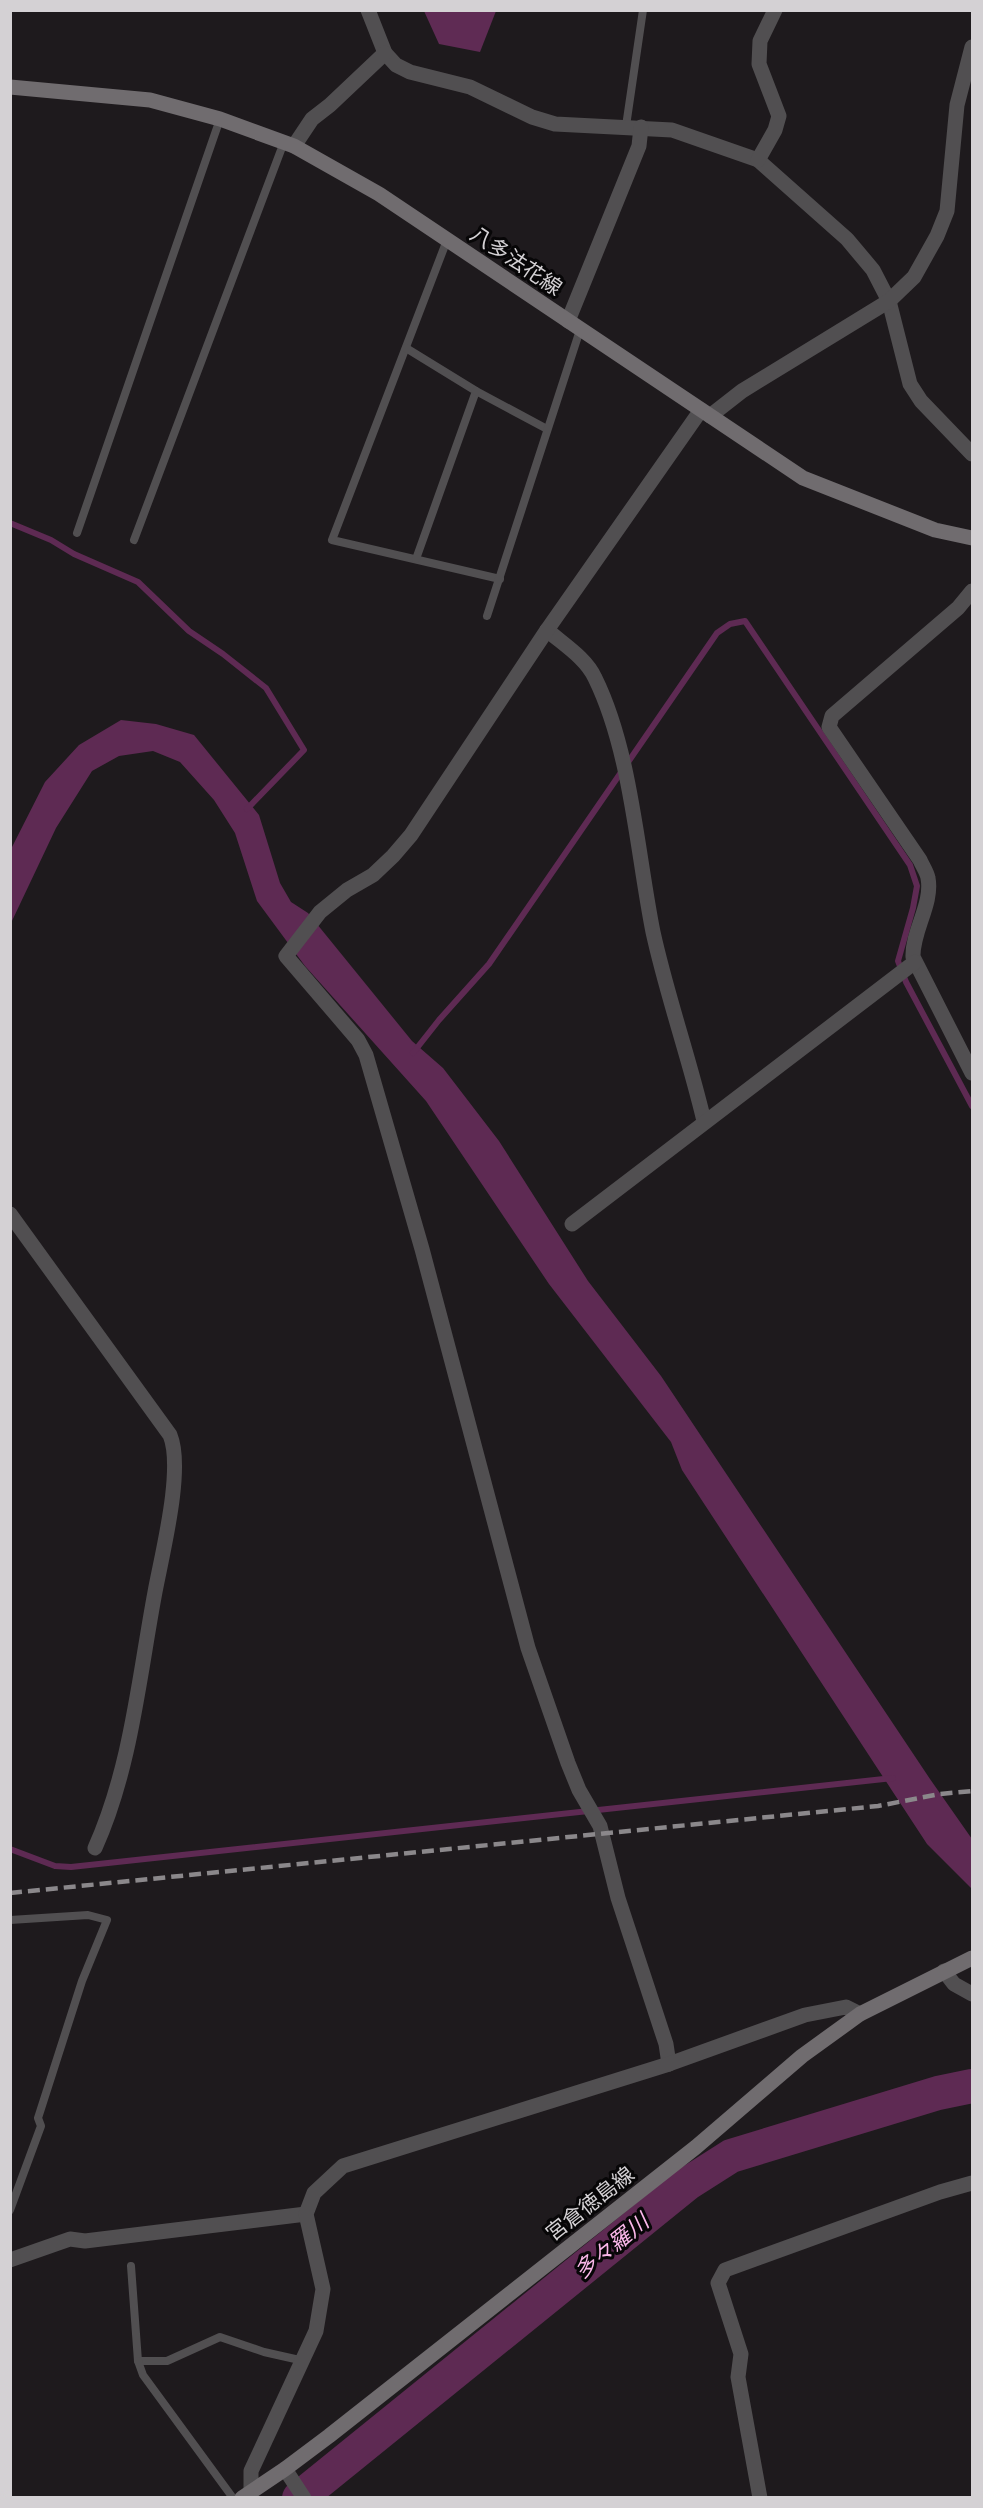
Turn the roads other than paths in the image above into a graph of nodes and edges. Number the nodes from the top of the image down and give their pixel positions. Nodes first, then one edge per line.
1 (368, 10) edge
2 (643, 10) edge
3 (775, 10) edge
4 (972, 47) edge
5 (385, 53) junction
6 (10, 87) edge
7 (220, 119) junction
8 (633, 127) junction
9 (289, 144) junction
10 (758, 160) junction
11 (447, 240) junction
12 (889, 301) junction
13 (574, 326) junction
14 (406, 348) junction
15 (476, 391) junction
16 (706, 413) junction
17 (547, 429) junction
18 (972, 454) edge
19 (77, 532) dead end
20 (972, 538) edge
21 (134, 540) dead end
22 (416, 559) junction
23 (500, 579) junction
24 (972, 591) edge
25 (487, 616) dead end
26 (547, 630) junction
27 (913, 964) junction
28 (972, 1073) edge
29 (704, 1121) junction
30 (10, 1214) edge
31 (572, 1224) dead end
32 (95, 1848) dead end
33 (10, 1920) edge
34 (972, 1958) edge
35 (944, 1971) junction
36 (972, 1994) edge
37 (860, 2014) junction
38 (669, 2064) junction
39 (972, 2183) edge
40 (10, 2210) edge
41 (306, 2214) junction
42 (10, 2260) edge
43 (131, 2266) dead end
44 (138, 2361) junction
45 (304, 2361) junction
46 (288, 2474) junction
47 (247, 2494) edge
48 (233, 2498) edge
49 (304, 2498) edge
50 (760, 2498) edge

1 - 5 street
2 - 8 lane
3 - 10 street
4 - 12 street
5 - 8 street
5 - 9 street
6 - 7 main road, 八多法花線
7 - 9 main road, 八多法花線
7 - 19 lane
8 - 10 street
8 - 13 street
9 - 11 main road, 八多法花線
9 - 21 lane
10 - 12 street
11 - 13 main road, 八多法花線
11 - 14 lane
12 - 16 street
12 - 18 street
13 - 16 main road, 八多法花線
13 - 17 lane
14 - 15 lane
14 - 22 lane
15 - 17 lane
15 - 22 lane
16 - 20 main road, 八多法花線
16 - 26 street
17 - 23 lane
22 - 23 lane
23 - 25 lane
24 - 27 street
26 - 29 street
26 - 38 street
27 - 28 street
27 - 29 street
29 - 31 street
30 - 32 street
33 - 40 lane
34 - 35 main road, 宮倉徳島線
35 - 36 street
35 - 37 main road, 宮倉徳島線
37 - 38 street
37 - 46 main road, 宮倉徳島線
38 - 41 street
39 - 50 street
41 - 42 street
41 - 45 street
43 - 44 lane
44 - 45 lane
44 - 48 lane
45 - 47 street
46 - 47 main road, 宮倉徳島線
46 - 49 street

